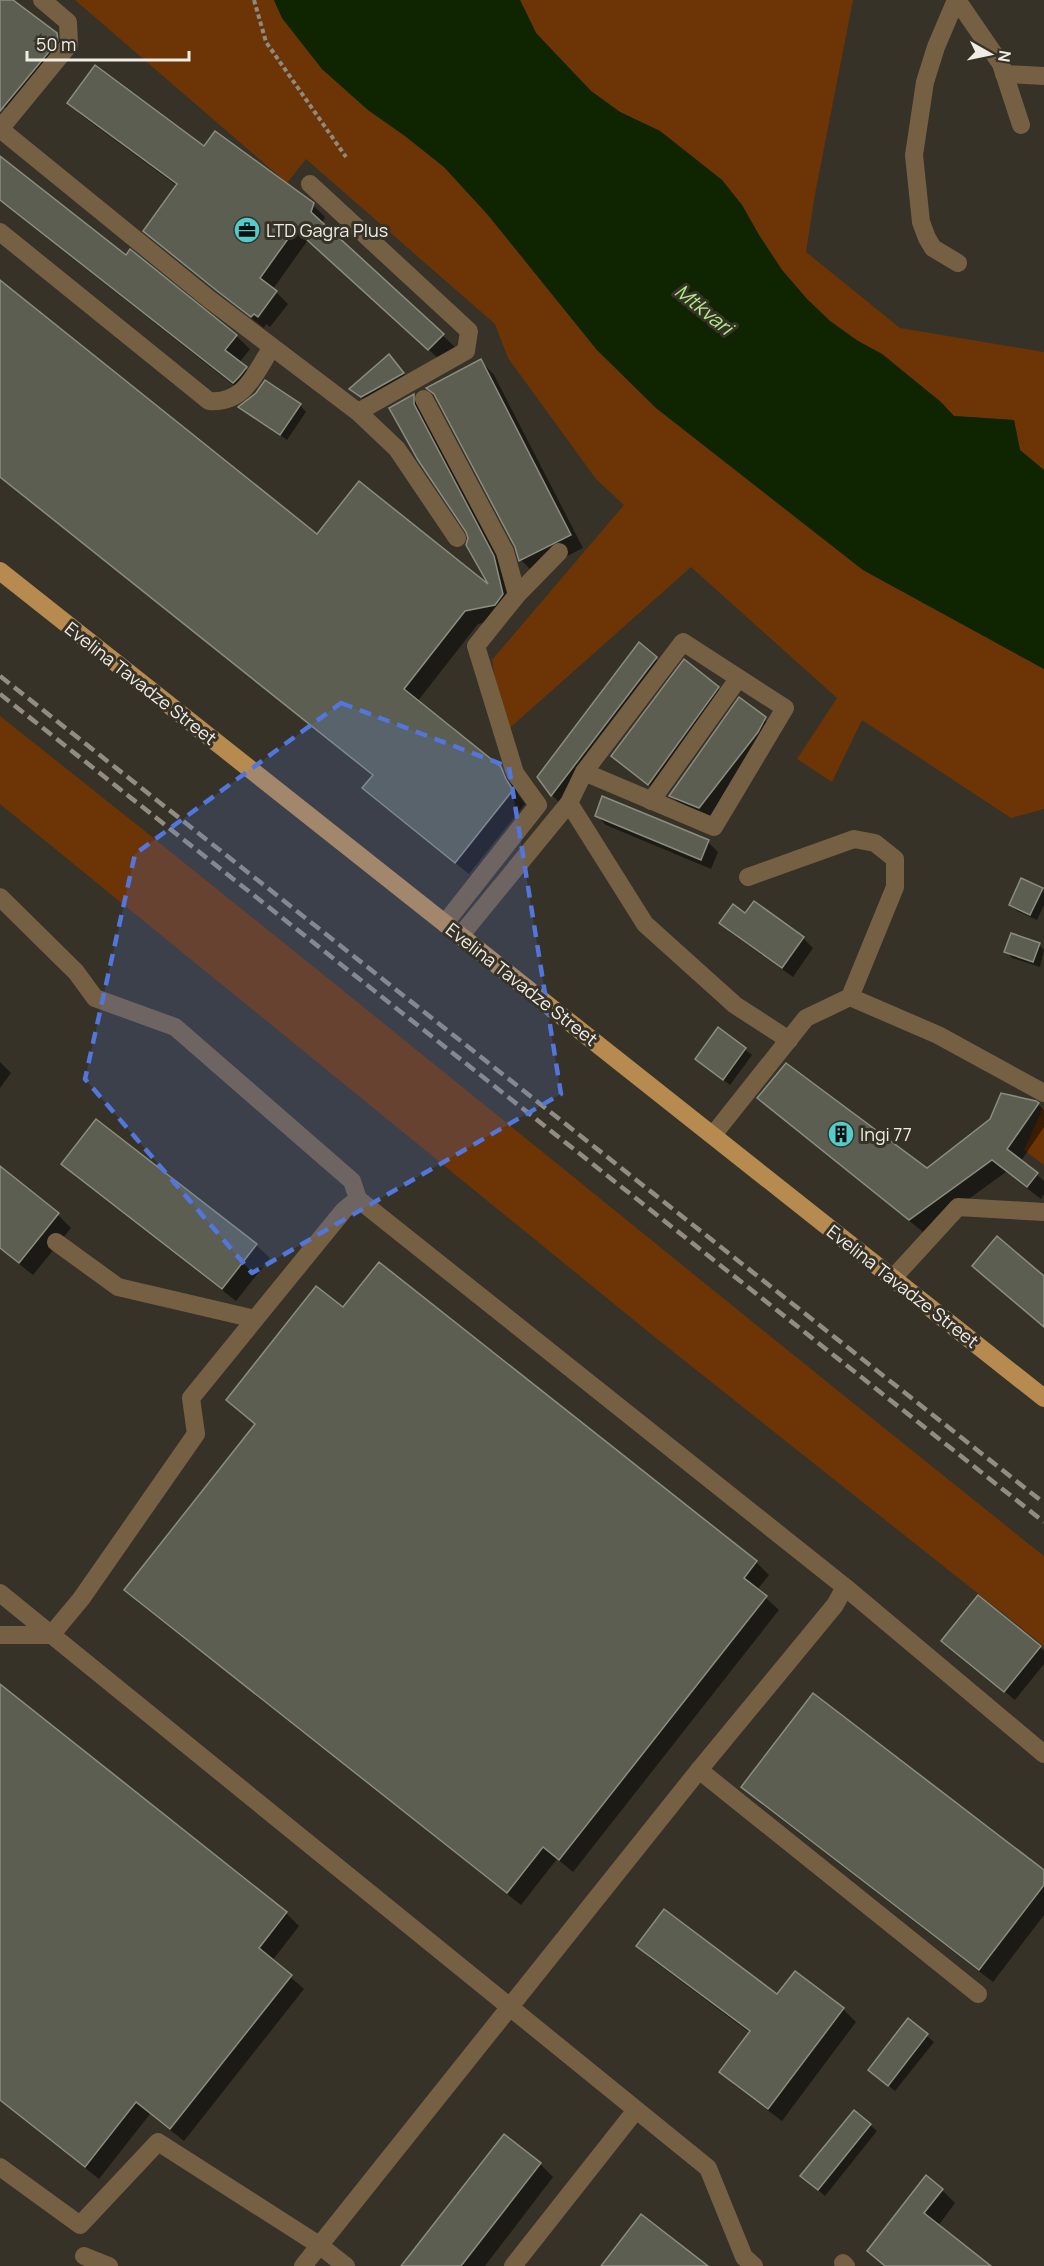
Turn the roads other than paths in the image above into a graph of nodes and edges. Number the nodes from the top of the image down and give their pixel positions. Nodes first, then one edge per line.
1 (42, 0) edge
2 (957, 0) edge
3 (1004, 74) junction
4 (1044, 76) edge
5 (1022, 125) dead end
6 (0, 129) edge
7 (310, 184) dead end
8 (0, 232) edge
9 (958, 262) dead end
10 (272, 347) junction
11 (424, 399) dead end
12 (358, 412) junction
13 (457, 538) dead end
14 (559, 552) dead end
15 (0, 571) edge
16 (517, 595) junction
17 (738, 679) junction
18 (584, 772) junction
19 (651, 801) junction
20 (569, 802) junction
21 (748, 877) dead end
22 (0, 897) edge
23 (445, 923) junction
24 (461, 935) junction
25 (850, 997) junction
26 (789, 1040) junction
27 (1044, 1093) edge
28 (713, 1135) junction
29 (358, 1199) junction
30 (1044, 1212) edge
31 (56, 1242) dead end
32 (893, 1278) junction
33 (255, 1319) junction
34 (1044, 1398) edge
35 (846, 1587) junction
36 (0, 1593) edge
37 (0, 1635) edge
38 (51, 1635) junction
39 (1044, 1754) edge
40 (699, 1770) junction
41 (978, 1994) dead end
42 (511, 2007) junction
43 (636, 2110) junction
44 (0, 2167) edge
45 (319, 2245) junction
46 (84, 2256) dead end
47 (110, 2266) edge
48 (303, 2266) edge
49 (346, 2266) edge
50 (513, 2266) edge
51 (754, 2266) edge

1 - 6 street
2 - 3 street
2 - 9 street
3 - 4 street
3 - 5 street
6 - 10 street
7 - 12 street
8 - 10 street
10 - 12 street
11 - 16 street
12 - 13 street
14 - 16 street
15 - 23 main road, Evelina Tavadze Street
16 - 23 street
17 - 18 street
17 - 19 street
17 - 19 street
18 - 19 street
18 - 20 street
20 - 24 street
20 - 26 street
21 - 25 street
22 - 29 street
23 - 24 main road, Evelina Tavadze Street
24 - 28 main road, Evelina Tavadze Street
25 - 26 street
25 - 27 street
26 - 28 street
28 - 32 main road, Evelina Tavadze Street
29 - 33 street
29 - 35 street
30 - 32 street
31 - 33 street
32 - 34 main road, Evelina Tavadze Street
33 - 38 street
35 - 39 street
35 - 40 street
36 - 38 street
37 - 38 street
38 - 42 street
40 - 41 street
40 - 42 street
42 - 43 street
42 - 45 street
43 - 50 street
43 - 51 street
44 - 45 street
45 - 48 street
45 - 49 street
46 - 47 street

